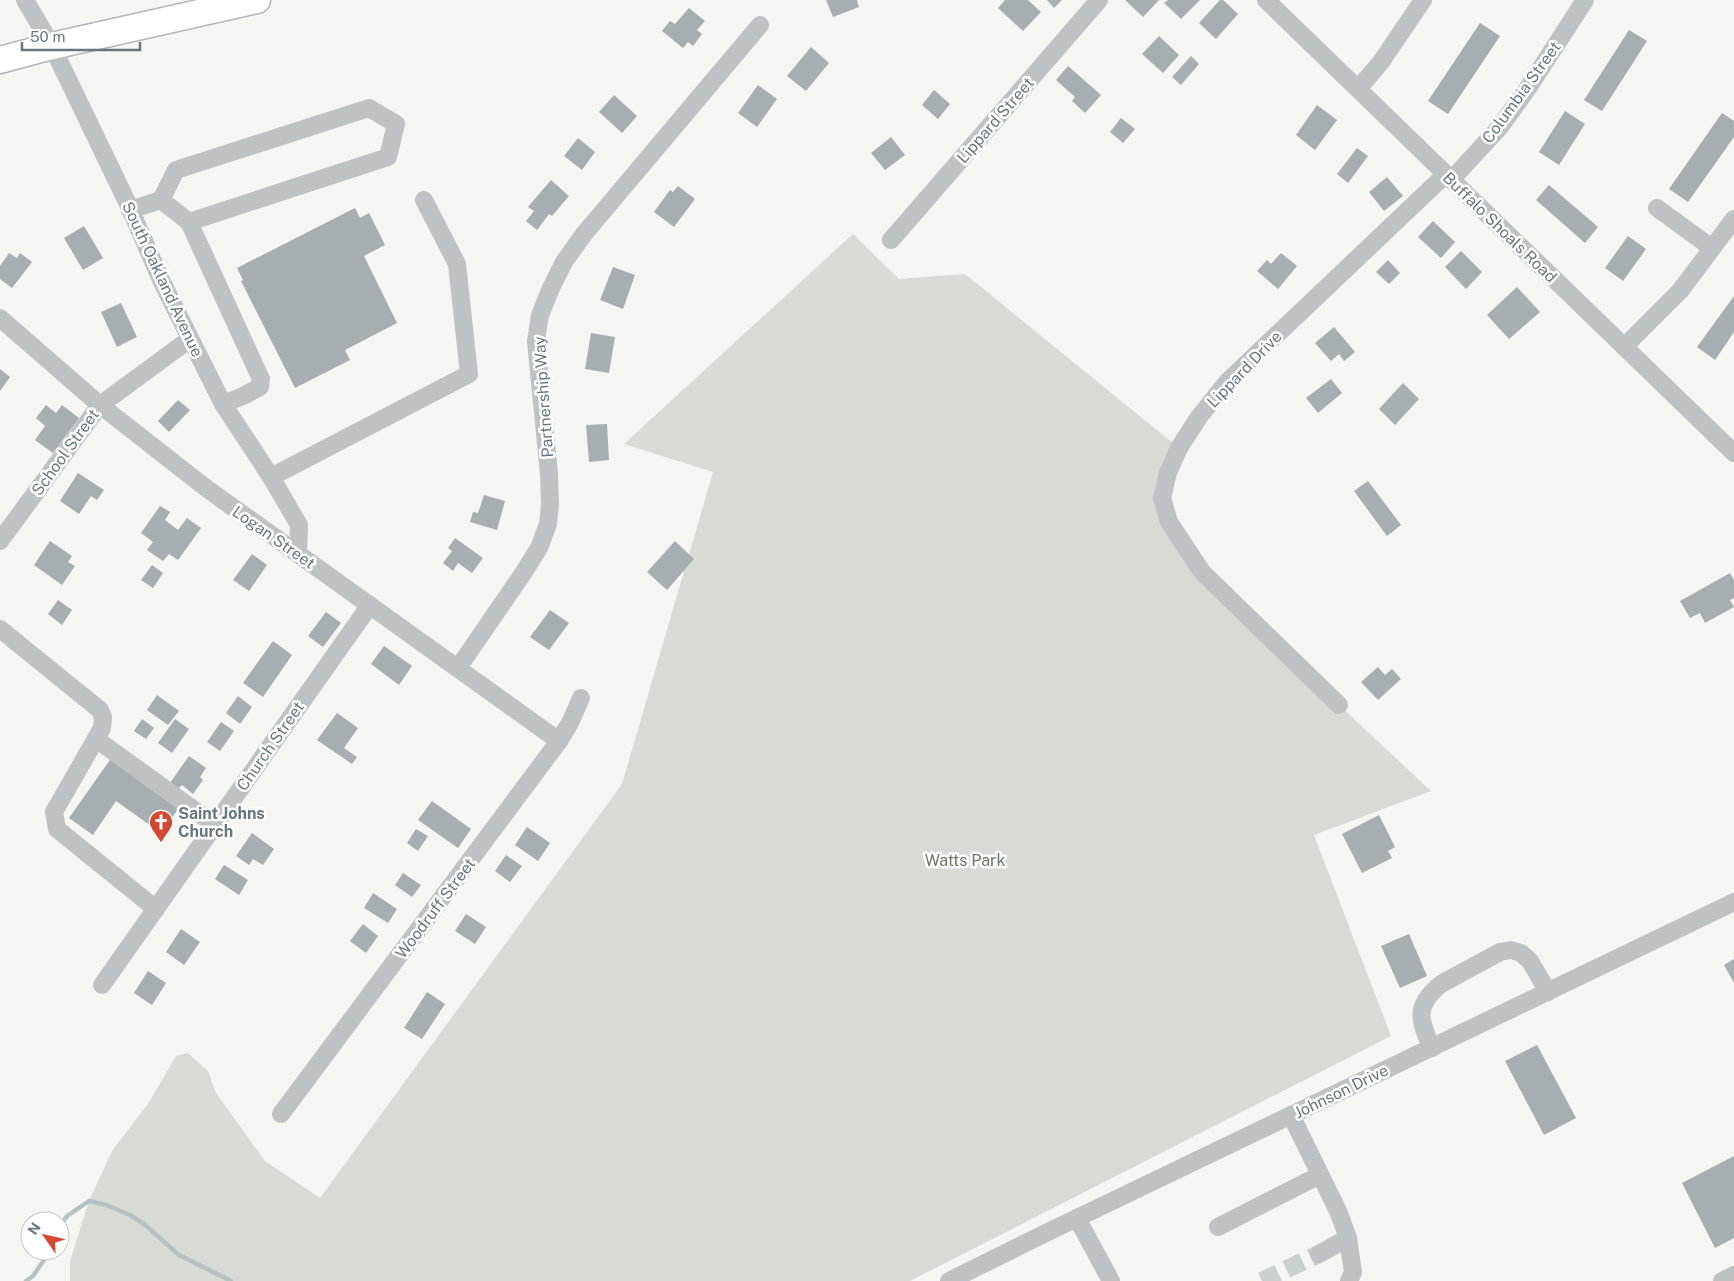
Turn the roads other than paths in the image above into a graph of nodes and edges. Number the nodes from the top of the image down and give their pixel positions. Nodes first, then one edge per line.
1 (25, 0) edge
2 (257, 0) edge
3 (1099, 0) edge
4 (1266, 0) edge
5 (1422, 0) edge
6 (1586, 0) edge
7 (760, 25) dead end
8 (52, 46) junction
9 (0, 60) edge
10 (1358, 89) junction
11 (1449, 177) junction
12 (161, 200) junction
13 (424, 200) dead end
14 (1658, 208) dead end
15 (130, 210) junction
16 (1734, 220) edge
17 (189, 222) junction
18 (891, 240) dead end
19 (1712, 248) junction
20 (0, 318) edge
21 (190, 339) junction
22 (1624, 347) junction
23 (100, 404) junction
24 (223, 404) junction
25 (1734, 453) edge
26 (271, 477) junction
27 (0, 541) edge
28 (298, 554) junction
29 (370, 605) junction
30 (0, 629) edge
31 (458, 668) junction
32 (582, 698) dead end
33 (1339, 705) dead end
34 (96, 739) junction
35 (559, 741) junction
36 (215, 825) junction
37 (1734, 902) edge
38 (156, 908) junction
39 (102, 985) dead end
40 (1548, 992) junction
41 (1432, 1048) junction
42 (282, 1114) dead end
43 (1291, 1115) junction
44 (1320, 1175) junction
45 (1077, 1218) junction
46 (1218, 1227) dead end
47 (1348, 1238) junction
48 (1319, 1254) tunnel mouth
49 (1734, 1275) edge
50 (949, 1281) edge
51 (1111, 1281) edge
52 (1349, 1281) edge
53 (1722, 1281) edge

1 - 8 street, South Oakland Avenue
2 - 8 highway
3 - 18 street, Lippard Street
4 - 10 street, Buffalo Shoals Road
5 - 10 street
6 - 11 street, Columbia Street
7 - 31 street, Partnership Way
8 - 9 highway
8 - 15 street, South Oakland Avenue
10 - 11 street, Buffalo Shoals Road
11 - 22 street, Buffalo Shoals Road
11 - 33 street, Lippard Drive
12 - 15 street
12 - 17 street
12 - 17 street
13 - 26 street
14 - 19 street
15 - 21 street, South Oakland Avenue
16 - 19 street
17 - 24 street
19 - 22 street
20 - 23 street, Logan Street
21 - 23 street, School Street
21 - 24 street, South Oakland Avenue
22 - 25 street, Buffalo Shoals Road
23 - 27 street, School Street
23 - 28 street, Logan Street
24 - 26 street, South Oakland Avenue
26 - 28 street, South Oakland Avenue
28 - 29 street, Logan Street
29 - 31 street, Logan Street
29 - 36 street, Church Street
30 - 34 street
31 - 35 street, Logan Street
32 - 35 street, Woodruff Street
34 - 36 street
34 - 38 street
35 - 42 street, Woodruff Street
36 - 38 street, Church Street
37 - 40 street, Johnson Drive
38 - 39 street, Church Street
40 - 41 street, Johnson Drive
40 - 41 street
41 - 43 street, Johnson Drive
43 - 44 street
43 - 45 street, Johnson Drive
44 - 46 street
44 - 47 street
45 - 50 street, Johnson Drive
45 - 51 street
47 - 48 street
47 - 52 street
49 - 53 street

